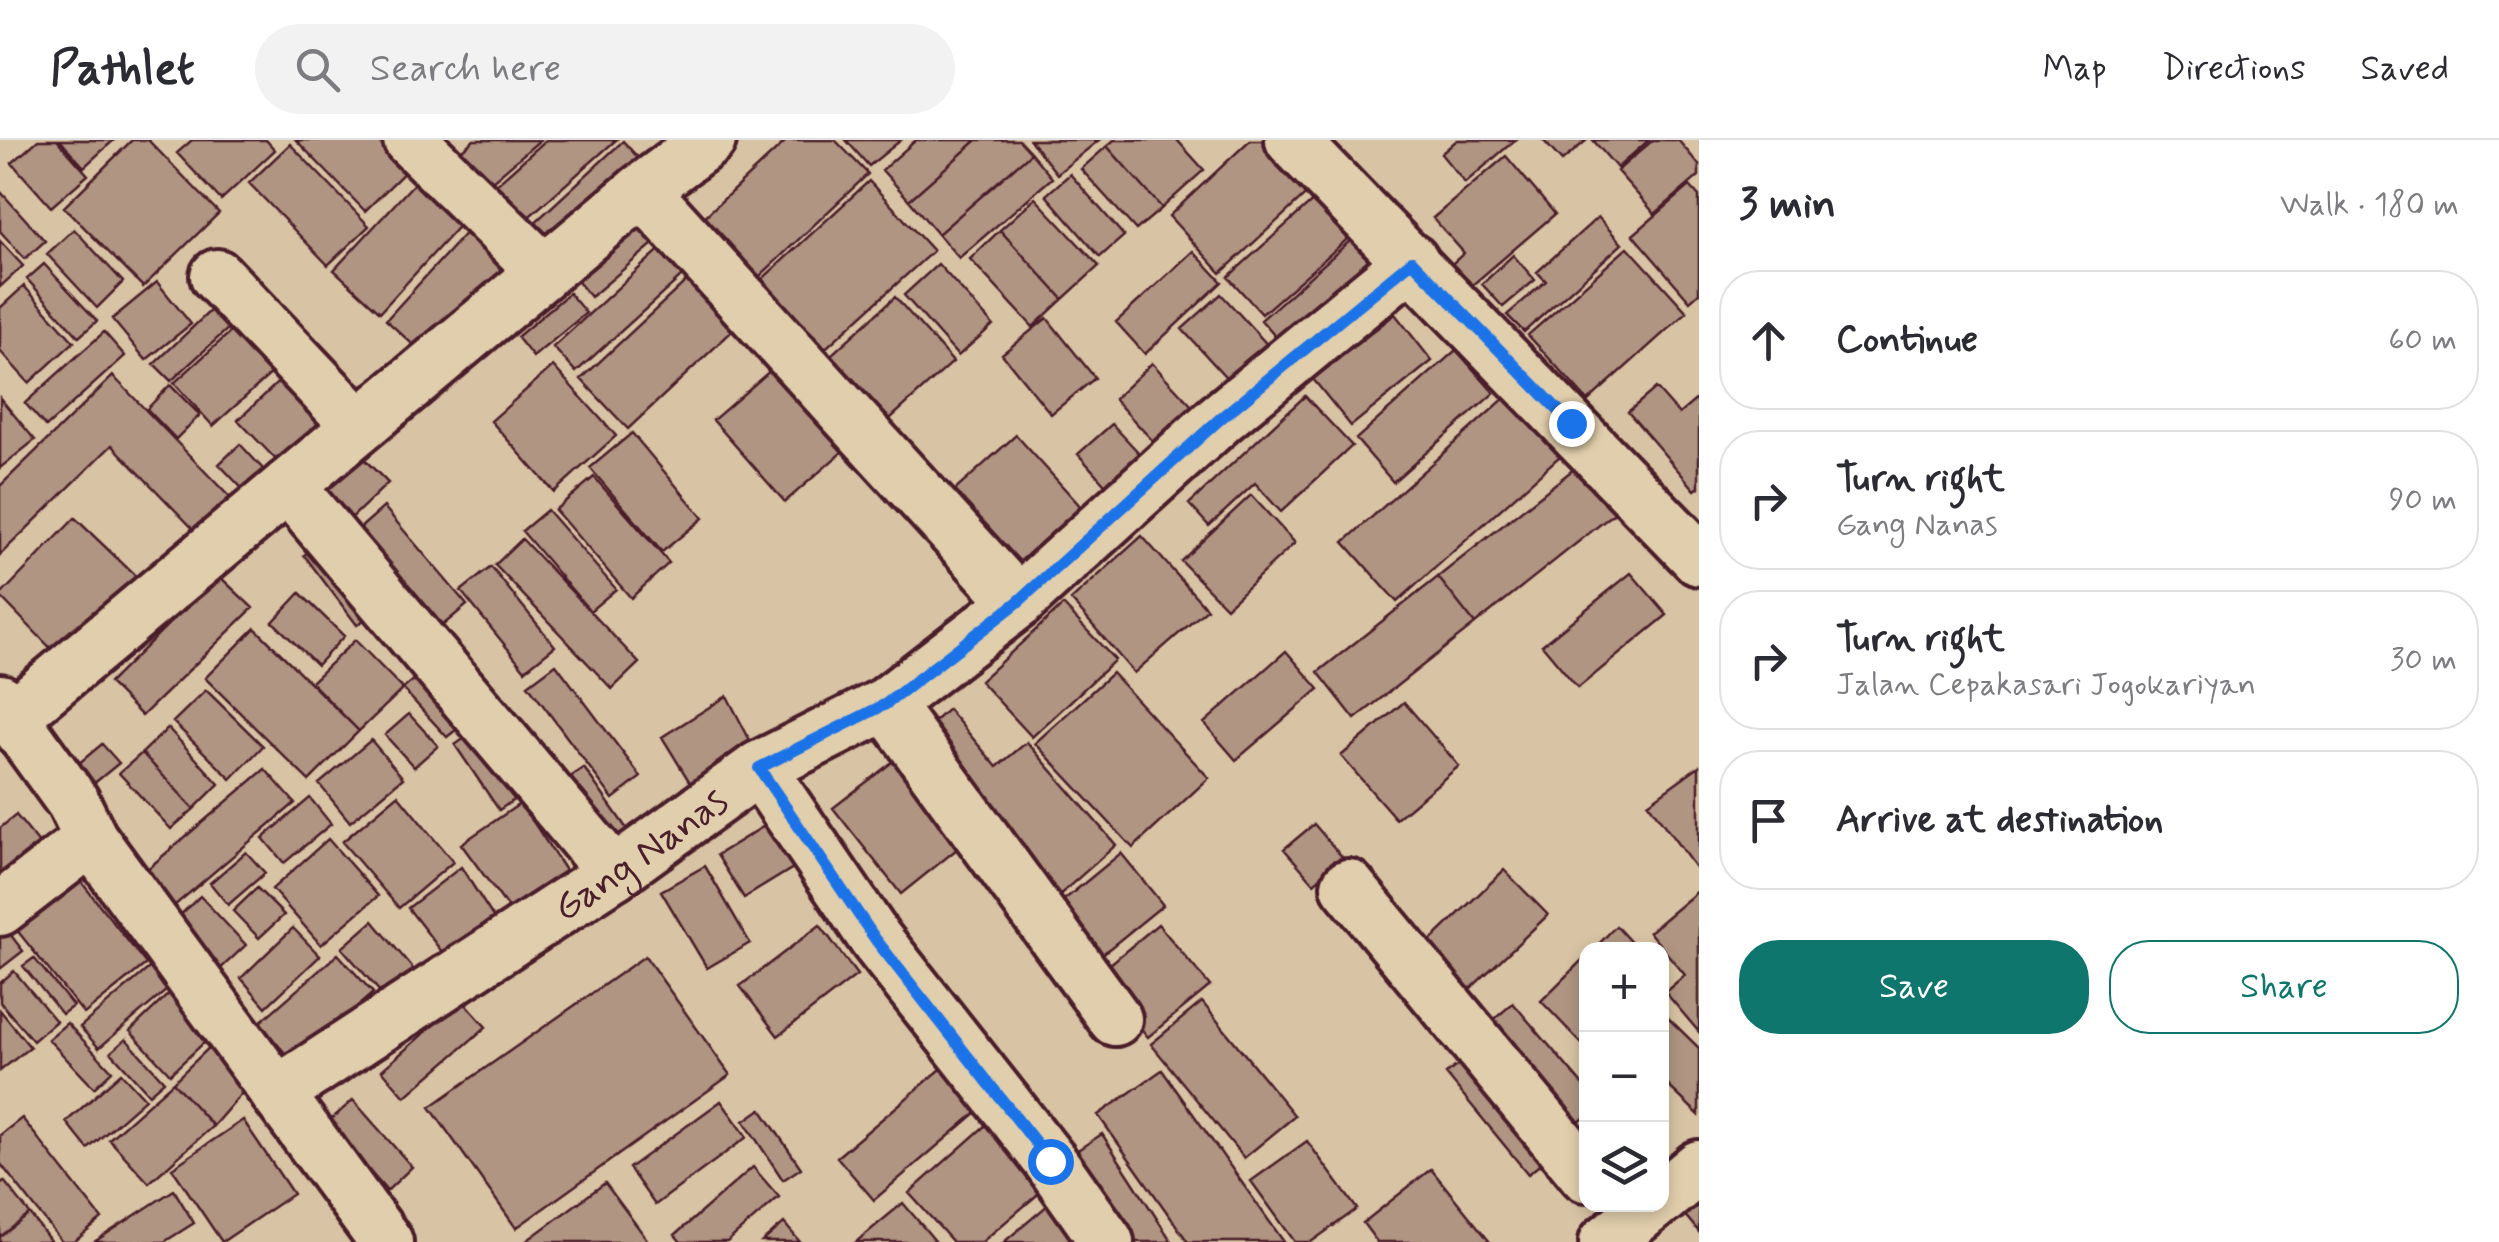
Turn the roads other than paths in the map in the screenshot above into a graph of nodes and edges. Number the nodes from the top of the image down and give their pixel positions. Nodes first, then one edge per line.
1 (410, 140) edge
2 (709, 140) edge
3 (1292, 140) edge
4 (642, 190) junction
5 (1412, 261) junction
6 (544, 271) junction
7 (217, 276) dead end
8 (358, 426) junction
9 (288, 486) junction
10 (1699, 559) edge
11 (1018, 602) junction
12 (886, 704) junction
13 (6, 708) edge
14 (759, 768) junction
15 (90, 839) junction
16 (614, 873) junction
17 (1348, 886) dead end
18 (0, 909) edge
19 (1115, 1019) dead end
20 (277, 1094) junction
21 (1579, 1167) edge
22 (1699, 1167) edge
23 (1632, 1215) edge
24 (386, 1242) edge
25 (1106, 1242) edge

1 - 6 street
2 - 4 street
3 - 5 street
4 - 6 street
4 - 11 street
5 - 10 street
5 - 11 street, Gang Nanas
6 - 8 street
7 - 8 street
8 - 9 street
9 - 13 street
9 - 16 street
11 - 12 street, Gang Nanas
12 - 14 street, Gang Nanas
12 - 19 street
13 - 15 street
14 - 16 street, Gang Nanas
14 - 25 street
15 - 18 street
15 - 20 street
16 - 20 street, Gang Nanas
17 - 21 street
20 - 24 street
22 - 23 street

